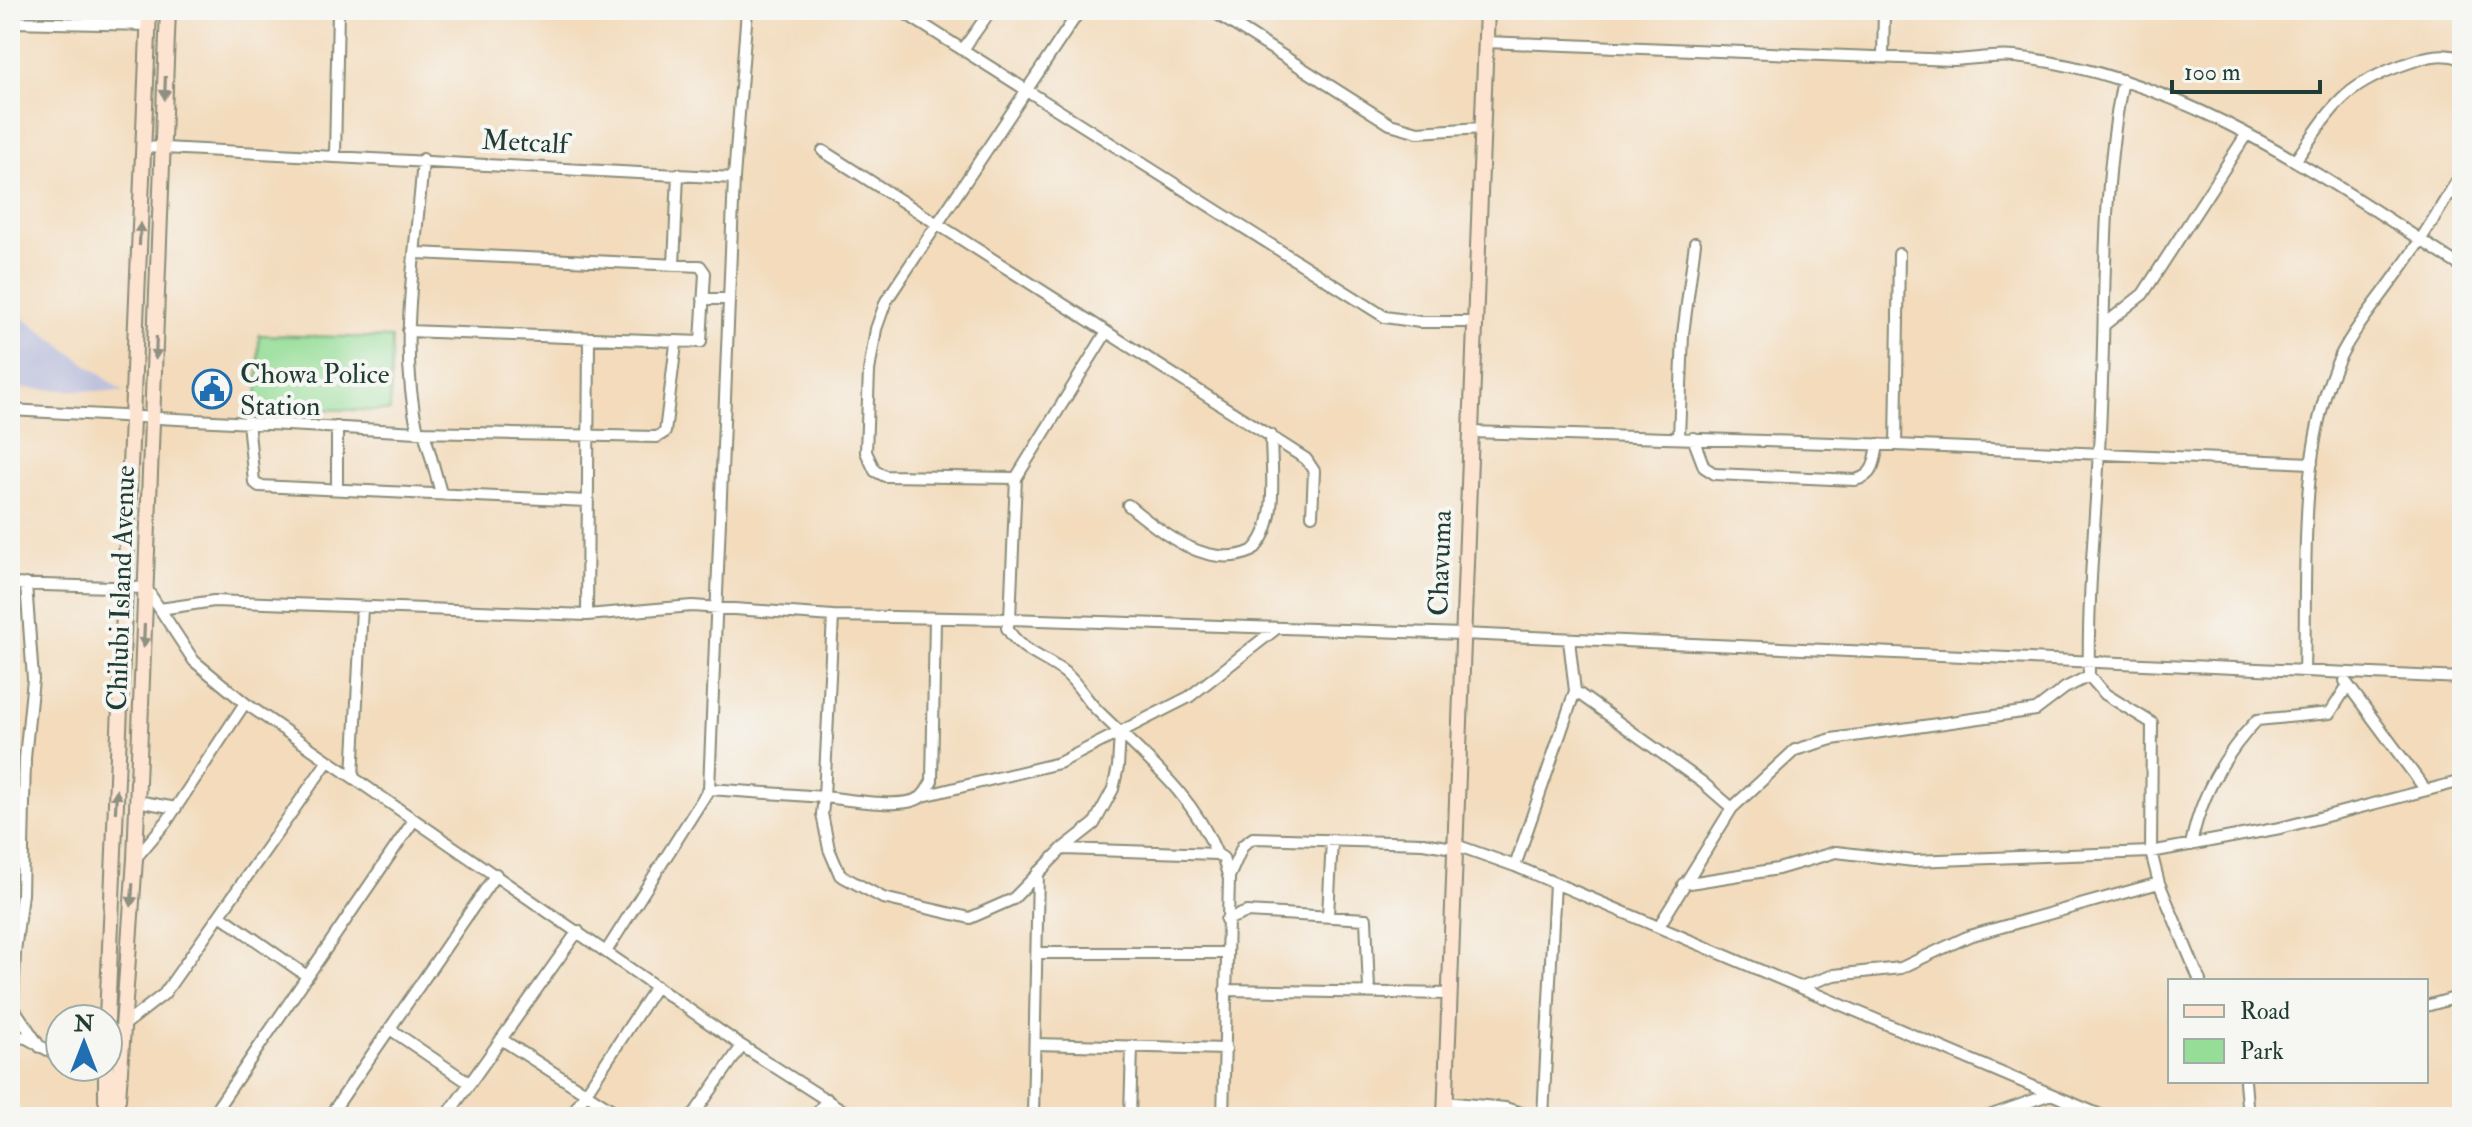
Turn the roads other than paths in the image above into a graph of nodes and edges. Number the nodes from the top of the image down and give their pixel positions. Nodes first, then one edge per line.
1 (168, 10) edge
2 (338, 10) edge
3 (747, 10) edge
4 (900, 10) edge
5 (991, 10) edge
6 (1080, 10) edge
7 (1211, 10) edge
8 (1487, 10) edge
9 (1884, 10) edge
10 (149, 17) edge
11 (10, 22) edge
12 (1486, 42) junction
13 (964, 48) junction
14 (1883, 57) junction
15 (2462, 59) edge
16 (2123, 80) junction
17 (1029, 91) junction
18 (1482, 128) junction
19 (2246, 135) junction
20 (145, 147) junction
21 (164, 148) junction
22 (823, 151) dead end
23 (335, 156) junction
24 (423, 159) junction
25 (2295, 161) junction
26 (2462, 173) edge
27 (678, 174) junction
28 (734, 178) junction
29 (936, 224) junction
30 (2421, 241) junction
31 (1695, 243) dead end
32 (417, 253) junction
33 (1899, 254) dead end
34 (674, 265) junction
35 (2462, 267) edge
36 (703, 299) junction
37 (729, 299) junction
38 (1475, 322) junction
39 (2104, 325) junction
40 (408, 331) junction
41 (1106, 333) junction
42 (589, 339) junction
43 (676, 344) junction
44 (10, 410) edge
45 (131, 416) junction
46 (153, 417) junction
47 (248, 422) junction
48 (337, 427) junction
49 (421, 432) junction
50 (1470, 432) junction
51 (1271, 435) junction
52 (588, 436) junction
53 (1679, 437) junction
54 (1693, 438) junction
55 (1878, 444) junction
56 (1896, 445) junction
57 (2099, 452) junction
58 (2312, 463) junction
59 (1016, 478) junction
60 (337, 489) junction
61 (441, 493) junction
62 (587, 501) junction
63 (1128, 505) dead end
64 (1312, 515) dead end
65 (10, 584) edge
66 (26, 584) junction
67 (125, 587) junction
68 (146, 588) junction
69 (362, 608) junction
70 (160, 609) junction
71 (717, 610) junction
72 (587, 615) junction
73 (833, 616) junction
74 (935, 619) junction
75 (1010, 619) junction
76 (1277, 628) junction
77 (1463, 634) junction
78 (1569, 640) junction
79 (2089, 670) junction
80 (2304, 671) junction
81 (2341, 674) junction
82 (2462, 678) edge
83 (2348, 685) junction
84 (1575, 691) junction
85 (245, 703) junction
86 (1120, 733) junction
87 (328, 761) junction
88 (353, 776) junction
89 (2462, 781) edge
90 (709, 789) junction
91 (2425, 789) junction
92 (923, 796) junction
93 (824, 797) junction
94 (137, 801) junction
95 (176, 808) junction
96 (1732, 808) junction
97 (414, 820) junction
98 (1332, 840) junction
99 (2191, 845) junction
100 (1453, 846) junction
101 (1062, 849) junction
102 (2151, 852) junction
103 (1217, 854) junction
104 (135, 859) junction
105 (1515, 866) junction
106 (1038, 872) junction
107 (496, 874) junction
108 (1229, 879) junction
109 (1555, 883) junction
110 (2159, 883) junction
111 (1683, 884) junction
112 (16, 893) edge
113 (220, 915) junction
114 (1328, 915) junction
115 (1226, 920) junction
116 (1659, 926) junction
117 (578, 931) junction
118 (12, 950) edge
119 (607, 950) junction
120 (1037, 953) junction
121 (1224, 953) junction
122 (307, 976) junction
123 (2199, 979) edge
124 (656, 986) junction
125 (1800, 987) junction
126 (1225, 990) junction
127 (1369, 990) junction
128 (1451, 994) junction
129 (2462, 996) edge
130 (108, 1003) edge
131 (2428, 1005) edge
132 (124, 1012) edge
133 (124, 1025) edge
134 (390, 1029) junction
135 (10, 1035) edge
136 (501, 1039) junction
137 (1035, 1044) junction
138 (742, 1046) junction
139 (1132, 1046) junction
140 (40, 1047) junction
141 (44, 1049) edge
142 (1226, 1049) junction
143 (106, 1083) edge
144 (119, 1083) edge
145 (469, 1083) junction
146 (2245, 1083) edge
147 (589, 1092) junction
148 (2051, 1094) junction
149 (827, 1099) junction
150 (2069, 1102) junction
151 (1445, 1110) edge
152 (112, 1117) edge
153 (211, 1117) edge
154 (329, 1117) edge
155 (446, 1117) edge
156 (570, 1117) edge
157 (623, 1117) edge
158 (692, 1117) edge
159 (814, 1117) edge
160 (853, 1117) edge
161 (1033, 1117) edge
162 (1130, 1117) edge
163 (1223, 1117) edge
164 (1535, 1117) edge
165 (1543, 1117) edge
166 (1986, 1117) edge
167 (2073, 1117) edge
168 (2105, 1117) edge
169 (2248, 1117) edge

1 -> 21 street, Chilubi Island Avenue
2 - 23 street
3 - 28 street
4 - 13 street
5 - 13 street
6 - 17 street
7 - 18 street
8 - 12 street, Chavuma
9 - 14 street
10 - 11 street
10 - 20 street, Chilubi Island Avenue
12 - 14 street
12 - 18 street, Chavuma
13 - 17 street
14 - 16 street
15 - 25 street
16 - 19 street
16 - 39 street
17 - 29 street
17 - 38 street
18 - 38 street, Chavuma
19 - 25 street
19 - 39 street
20 - 21 street, Metcalf
45 -> 20 street, Chilubi Island Avenue
21 - 23 street, Metcalf
21 -> 46 street, Chilubi Island Avenue
22 - 29 street
23 - 24 street, Metcalf
24 - 27 street, Metcalf
24 - 32 street
25 - 30 street
26 - 30 street
27 - 28 street, Metcalf
27 - 34 street
28 - 37 street
29 - 41 street
29 - 59 street
30 - 35 street
30 - 58 street
31 - 53 street
32 - 34 street
32 - 40 street
33 - 56 street
34 - 36 street
36 - 37 street
36 - 43 street
37 - 71 street
38 - 50 street, Chavuma
39 - 57 street
40 - 42 street
40 - 49 street
41 - 51 street
41 - 59 street
42 - 43 street
42 - 52 street
43 - 52 street
44 - 45 street
45 - 46 street
45 - 67 street, Chilubi Island Avenue
46 - 47 street
46 - 68 street, Chilubi Island Avenue
47 - 48 street
47 - 60 street
48 - 49 street
48 - 60 street
49 - 52 street
49 - 61 street
50 - 53 street
50 - 77 street, Chavuma
51 - 63 street
51 - 64 street
52 - 62 street
53 - 54 street
54 - 55 street
54 - 55 street
55 - 56 street
56 - 57 street
57 - 58 street
57 - 79 street
58 - 80 street
59 - 75 street
60 - 61 street
61 - 62 street
62 - 72 street
65 - 66 street
66 - 67 street
66 - 112 street
67 - 68 street
130 -> 67 street, Chilubi Island Avenue
68 - 70 street
68 -> 94 street, Chilubi Island Avenue
69 - 70 street
69 - 72 street
69 - 88 street
70 - 85 street
71 - 72 street
71 - 73 street
71 - 90 street
73 - 74 street
73 - 93 street
74 - 75 street
74 - 92 street
75 - 76 street
75 - 86 street
76 - 77 street
76 - 86 street
77 - 78 street
77 - 100 street, Chavuma
78 - 79 street
78 - 84 street
79 - 80 street
79 - 96 street
79 - 102 street
80 - 81 street
81 - 82 street
81 - 83 street
83 - 91 street
83 - 99 street
84 - 96 street
84 - 105 street
85 - 87 street
85 - 95 street
86 - 92 street
86 - 101 street
86 - 103 street
87 - 88 street
87 - 113 street
88 - 97 street
89 - 91 street
90 - 93 street
90 - 119 street
91 - 99 street
92 - 93 street
93 - 106 street
94 - 95 street
94 - 104 street, Chilubi Island Avenue
95 - 104 street
96 - 111 street
97 - 107 street
97 - 122 street
98 - 100 street
98 - 108 street
98 - 114 street
99 - 102 street
100 - 105 street
100 - 128 street, Chavuma
101 - 103 street
101 - 106 street
102 - 110 street
102 - 111 street
103 - 108 street
104 -> 132 street, Chilubi Island Avenue
105 - 109 street
106 - 120 street
107 - 117 street
107 - 134 street
108 - 115 street
109 - 116 street
109 - 165 street
110 - 123 street
110 - 125 street
111 - 116 street
112 - 118 street
113 - 122 street
113 - 133 street
114 - 115 street
114 - 127 street
115 - 121 street
116 - 125 street
117 - 119 street
117 - 136 street
118 - 140 street
119 - 124 street
120 - 121 street
120 - 137 street
121 - 126 street
122 - 153 street
124 - 138 street
124 - 147 street
125 - 148 street
126 - 127 street
126 - 142 street
127 - 128 street
128 - 151 street, Chavuma
129 - 131 street
134 - 145 street
134 - 154 street
135 - 140 street
136 - 145 street
136 - 147 street
137 - 139 street
137 - 161 street
138 - 149 street
138 - 158 street
139 - 142 street
139 - 162 street
140 - 141 street
142 - 163 street
143 - 152 street, Chilubi Island Avenue
144 - 152 street, Chilubi Island Avenue
145 - 155 street
146 - 169 street
147 - 156 street
147 - 157 street
148 - 150 street
148 - 166 street
149 - 159 street
149 - 160 street
150 - 167 street
150 - 168 street
151 - 164 street

